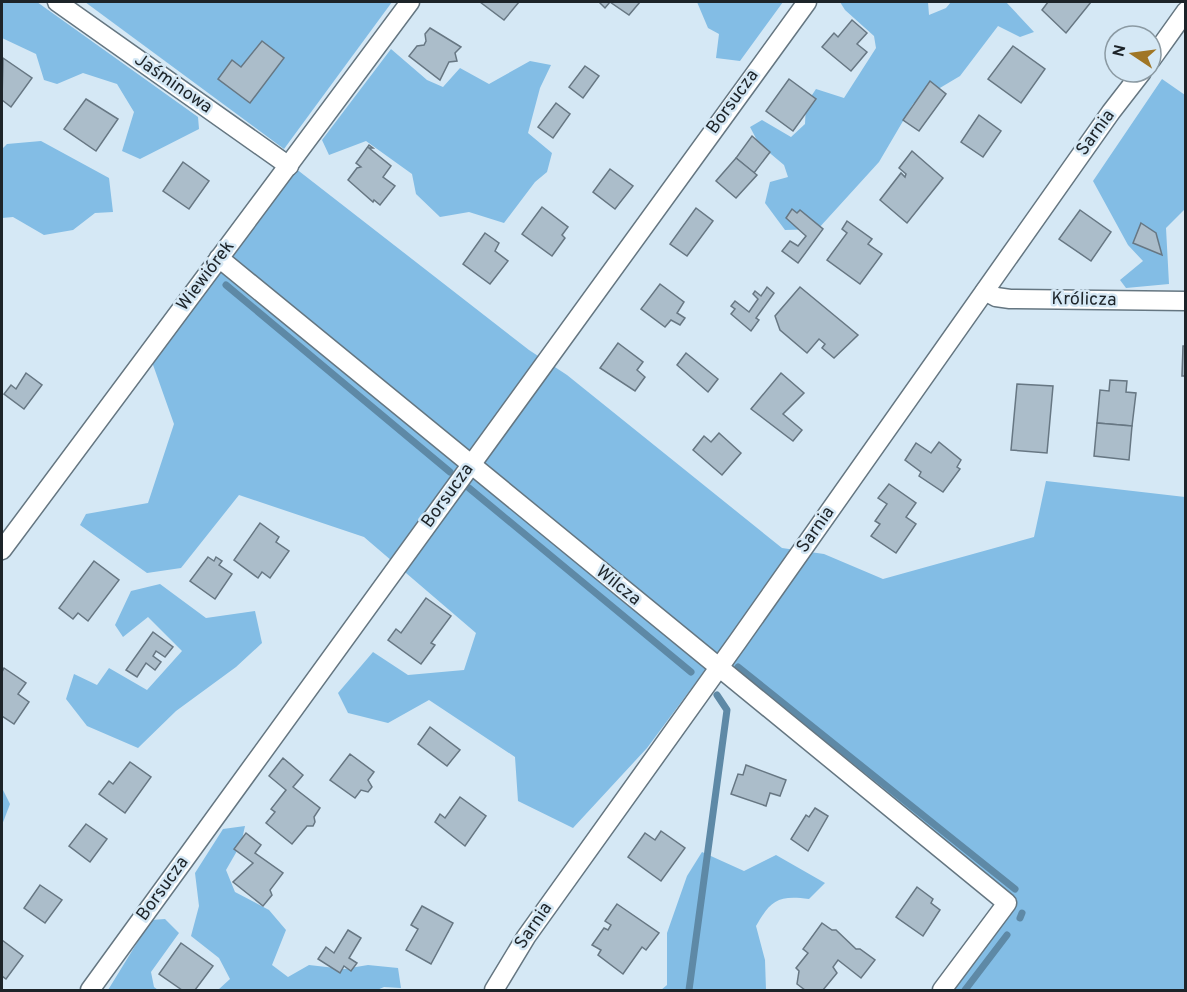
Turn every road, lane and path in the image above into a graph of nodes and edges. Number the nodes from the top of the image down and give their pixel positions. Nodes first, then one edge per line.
1 (57, 2) edge
2 (410, 2) edge
3 (807, 2) edge
4 (1185, 11) edge
5 (1163, 43) edge
6 (1133, 84) edge
7 (289, 166) junction
8 (219, 258) junction
9 (985, 291) junction
10 (1185, 301) edge
11 (470, 465) junction
12 (2, 550) edge
13 (718, 668) junction
14 (90, 990) edge
15 (494, 990) edge
16 (942, 990) edge

1 - 7 street, Jaśminowa
2 - 7 street, Wiewiórek
3 - 11 street, Borsucza
4 - 5 street
6 - 9 street, Sarnia
7 - 8 street, Wiewiórek
8 - 11 street, Wilcza
8 - 12 street, Wiewiórek
9 - 10 street, Królicza
9 - 13 street, Sarnia
11 - 13 street, Wilcza
11 - 14 street, Borsucza
13 - 15 street, Sarnia
13 - 16 street, Wilcza

